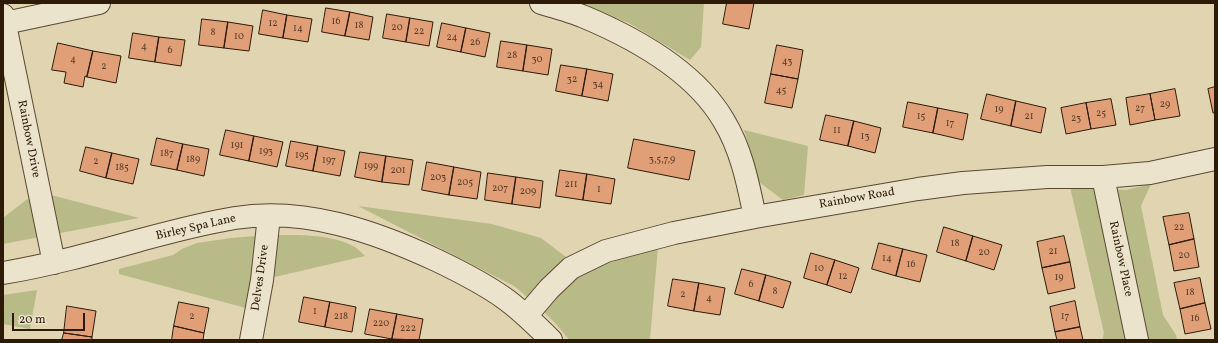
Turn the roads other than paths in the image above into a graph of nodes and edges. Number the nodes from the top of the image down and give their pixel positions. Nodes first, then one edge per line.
1 (99, 3) edge
2 (541, 3) edge
3 (4, 19) edge
4 (1215, 159) edge
5 (1103, 177) junction
6 (269, 216) junction
7 (755, 217) junction
8 (54, 263) junction
9 (3, 273) edge
10 (526, 316) junction
11 (251, 340) edge
12 (551, 340) edge
13 (1137, 340) edge

1 - 3 street
2 - 7 street
3 - 8 street, Rainbow Drive
4 - 5 street, Rainbow Road
5 - 7 street, Rainbow Road
5 - 13 street, Rainbow Place
6 - 8 street, Birley Spa Lane
6 - 10 street, Birley Spa Lane
6 - 11 street, Delves Drive
7 - 10 street, Rainbow Road
8 - 9 street, Birley Spa Lane
10 - 12 street, Birley Spa Lane

